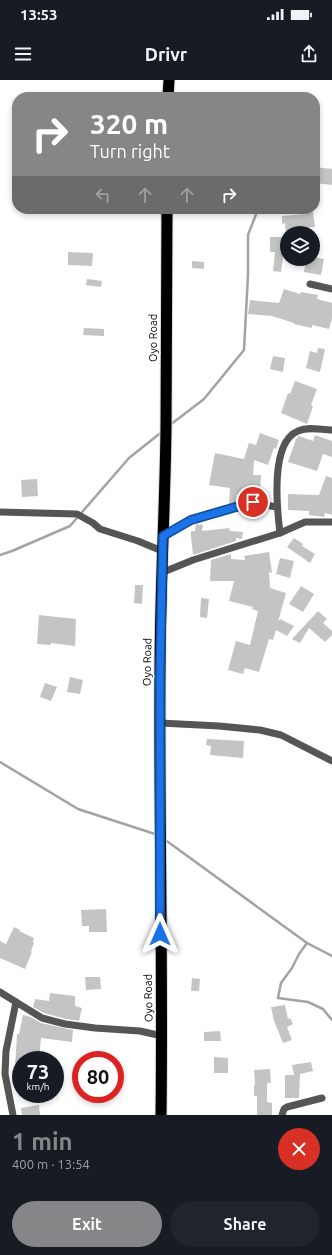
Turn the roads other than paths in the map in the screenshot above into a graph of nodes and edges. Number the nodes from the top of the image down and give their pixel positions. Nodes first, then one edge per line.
1 (168, 80) edge
2 (168, 92) edge
3 (167, 214) edge
4 (310, 284) dead end
5 (332, 289) edge
6 (332, 430) edge
7 (277, 507) junction
8 (0, 512) edge
9 (332, 522) edge
10 (280, 533) junction
11 (163, 536) junction
12 (162, 551) junction
13 (162, 573) junction
14 (160, 723) junction
15 (332, 762) edge
16 (0, 992) edge
17 (16, 1002) junction
18 (162, 1036) junction
19 (322, 1098) dead end
20 (12, 1115) edge
21 (161, 1115) edge
22 (282, 1115) edge

1 - 2 highway
3 - 11 highway, Oyo Road
4 - 5 street
6 - 7 street
7 - 10 street
7 - 11 street
8 - 12 street
9 - 10 street
10 - 13 street
11 - 12 highway, Oyo Road
12 - 13 highway, Oyo Road
13 - 14 highway, Oyo Road
14 - 15 street
14 - 18 highway, Oyo Road
16 - 17 street
17 - 18 street
17 - 20 street
18 - 21 highway, Oyo Road
19 - 22 street

